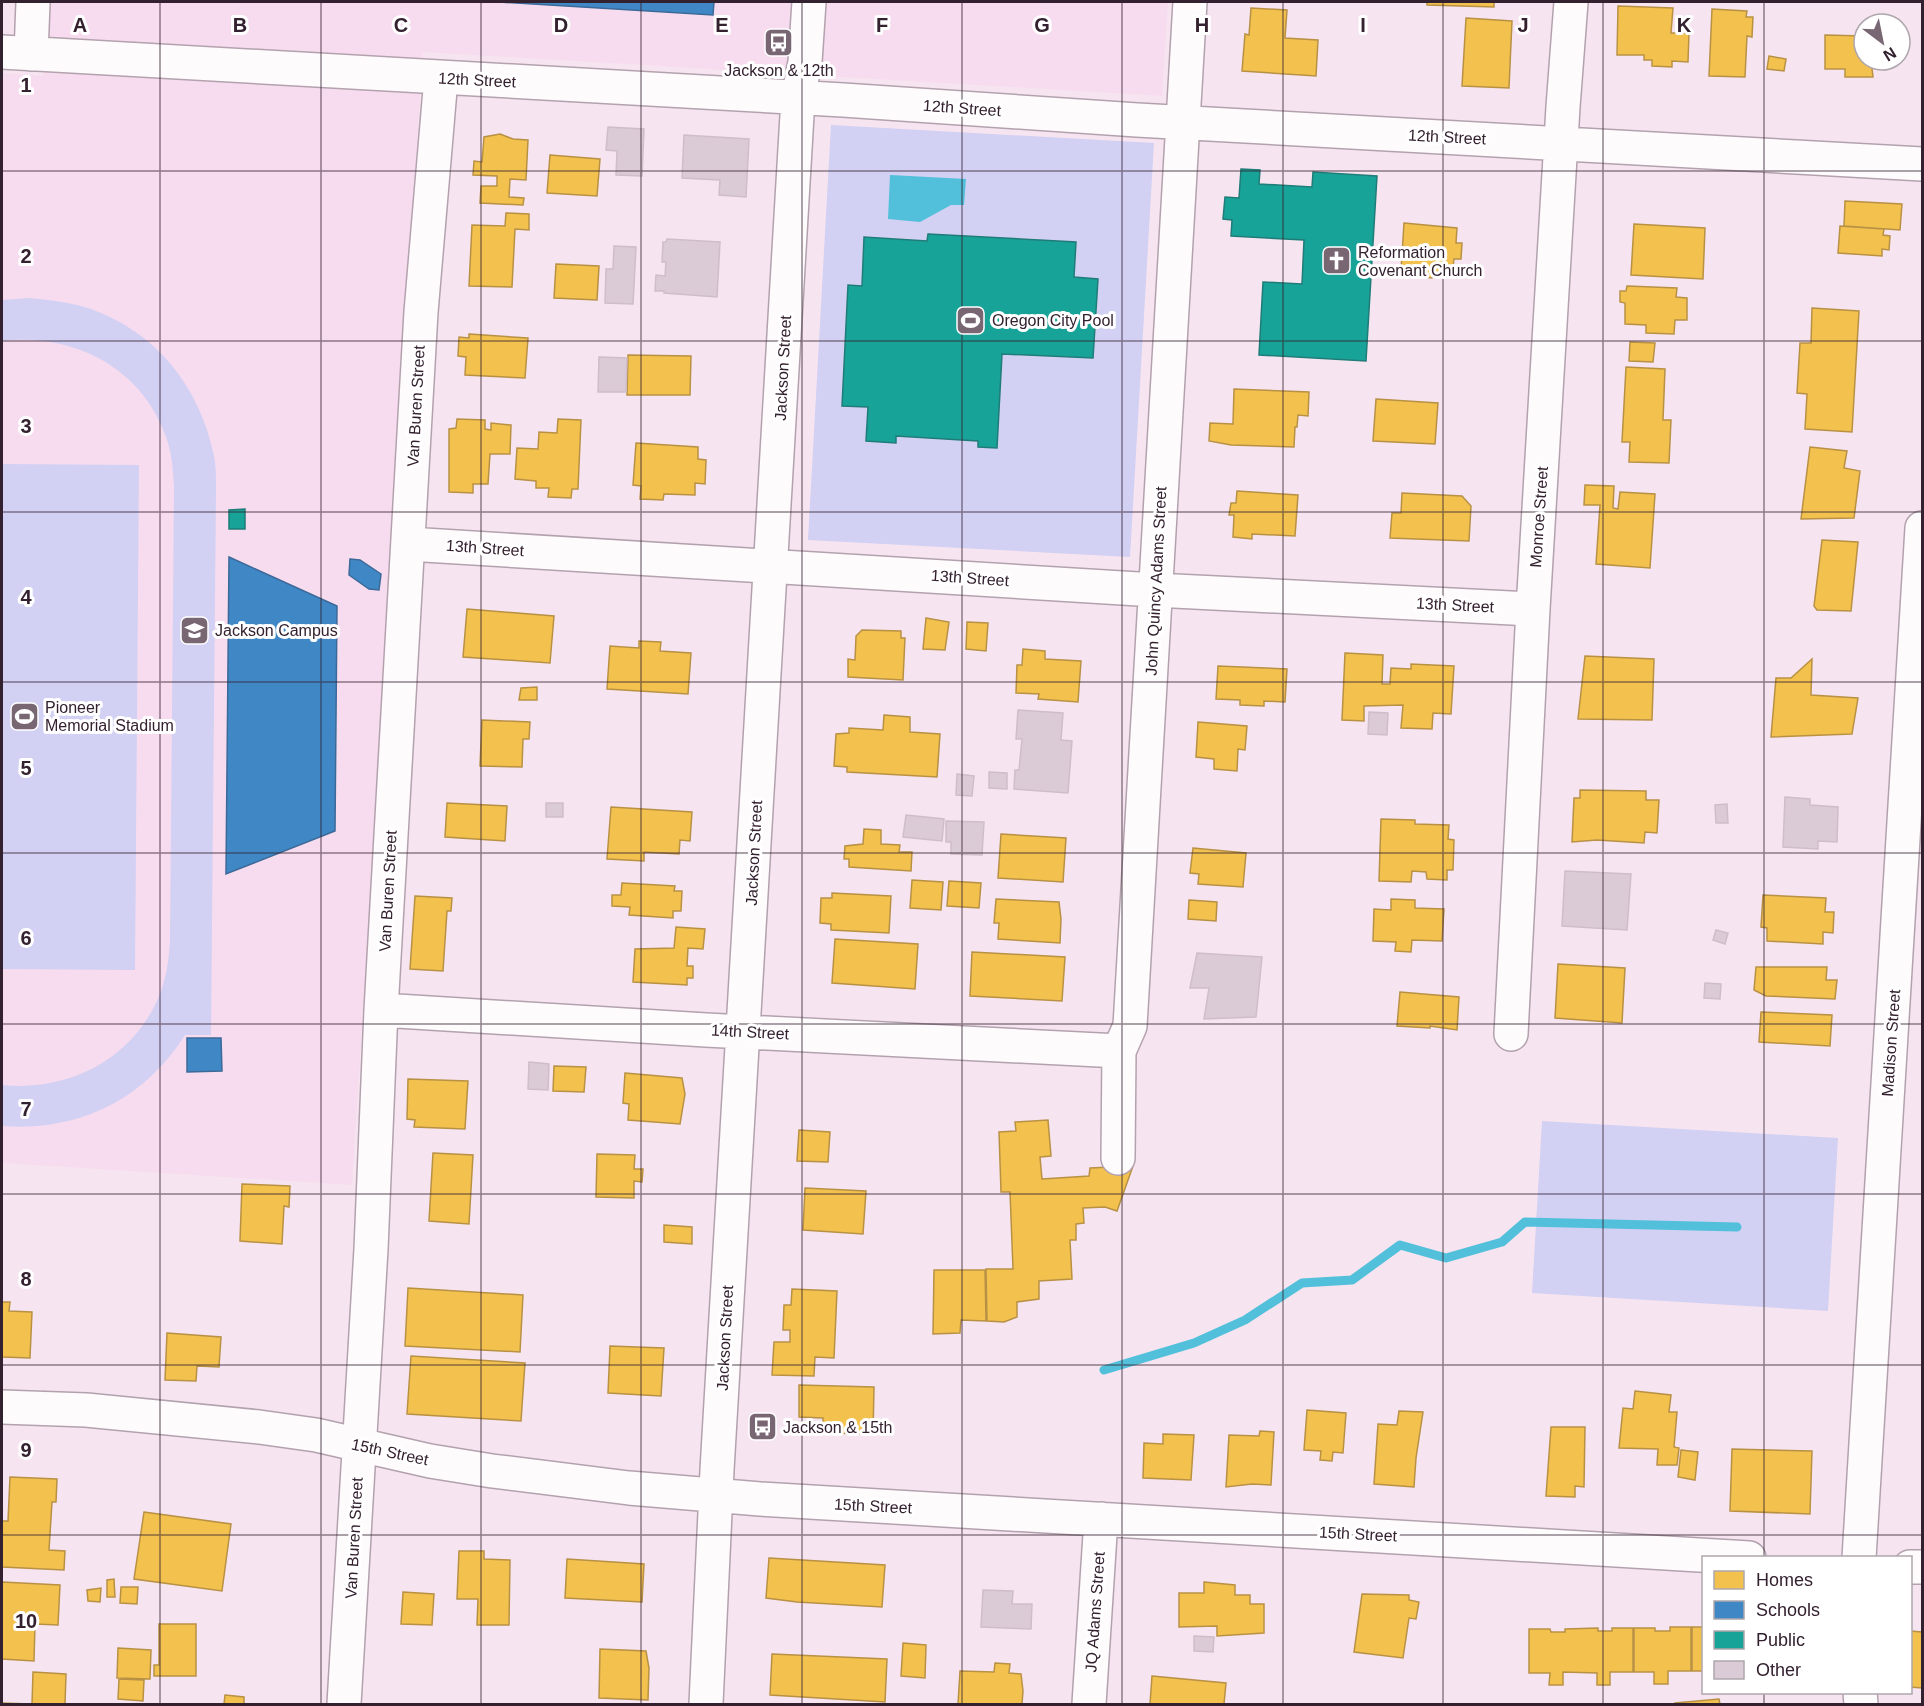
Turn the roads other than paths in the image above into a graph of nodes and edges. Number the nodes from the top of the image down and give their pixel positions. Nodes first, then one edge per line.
1 (33, 2) edge
2 (809, 2) edge
3 (1190, 2) edge
4 (1572, 2) edge
5 (16, 53) edge
6 (441, 78) junction
7 (798, 98) junction
8 (1183, 122) junction
9 (1561, 144) junction
10 (1923, 164) edge
11 (1923, 528) edge
12 (408, 544) junction
13 (772, 566) junction
14 (1155, 590) junction
15 (1533, 609) junction
16 (381, 1010) junction
17 (743, 1032) junction
18 (1511, 1034) dead end
19 (1119, 1051) junction
20 (1118, 1158) dead end
21 (2, 1407) edge
22 (359, 1445) junction
23 (716, 1495) junction
24 (1101, 1520) junction
25 (1731, 1556) edge
26 (1859, 1556) edge
27 (344, 1704) edge
28 (706, 1704) edge
29 (1089, 1704) edge

1 - 5 street
2 - 7 street, Jackson Street
3 - 8 street, John Quincy Adams Street
4 - 9 street, Monroe Street
5 - 6 street, 12th Street
6 - 7 street, 12th Street
6 - 12 street, Van Buren Street
7 - 8 street, 12th Street
7 - 13 street, Jackson Street
8 - 9 street, 12th Street
8 - 14 street, John Quincy Adams Street
9 - 10 street, 12th Street
9 - 15 street, Monroe Street
11 - 26 street, Madison Street
12 - 13 street, 13th Street
12 - 16 street, Van Buren Street
13 - 14 street, 13th Street
13 - 17 street, Jackson Street
14 - 15 street, 13th Street
14 - 19 street, John Quincy Adams Street
15 - 18 street, Monroe Street
16 - 17 street, 14th Street
16 - 22 street, Van Buren Street
17 - 19 street, 14th Street
17 - 23 street, Jackson Street
19 - 20 street, John Quincy Adams Street
21 - 22 street, 15th Street
22 - 23 street, 15th Street
22 - 27 street, Van Buren Street
23 - 24 street, 15th Street
23 - 28 street, Jackson Street
24 - 25 street, 15th Street
24 - 29 street, JQ Adams Street

